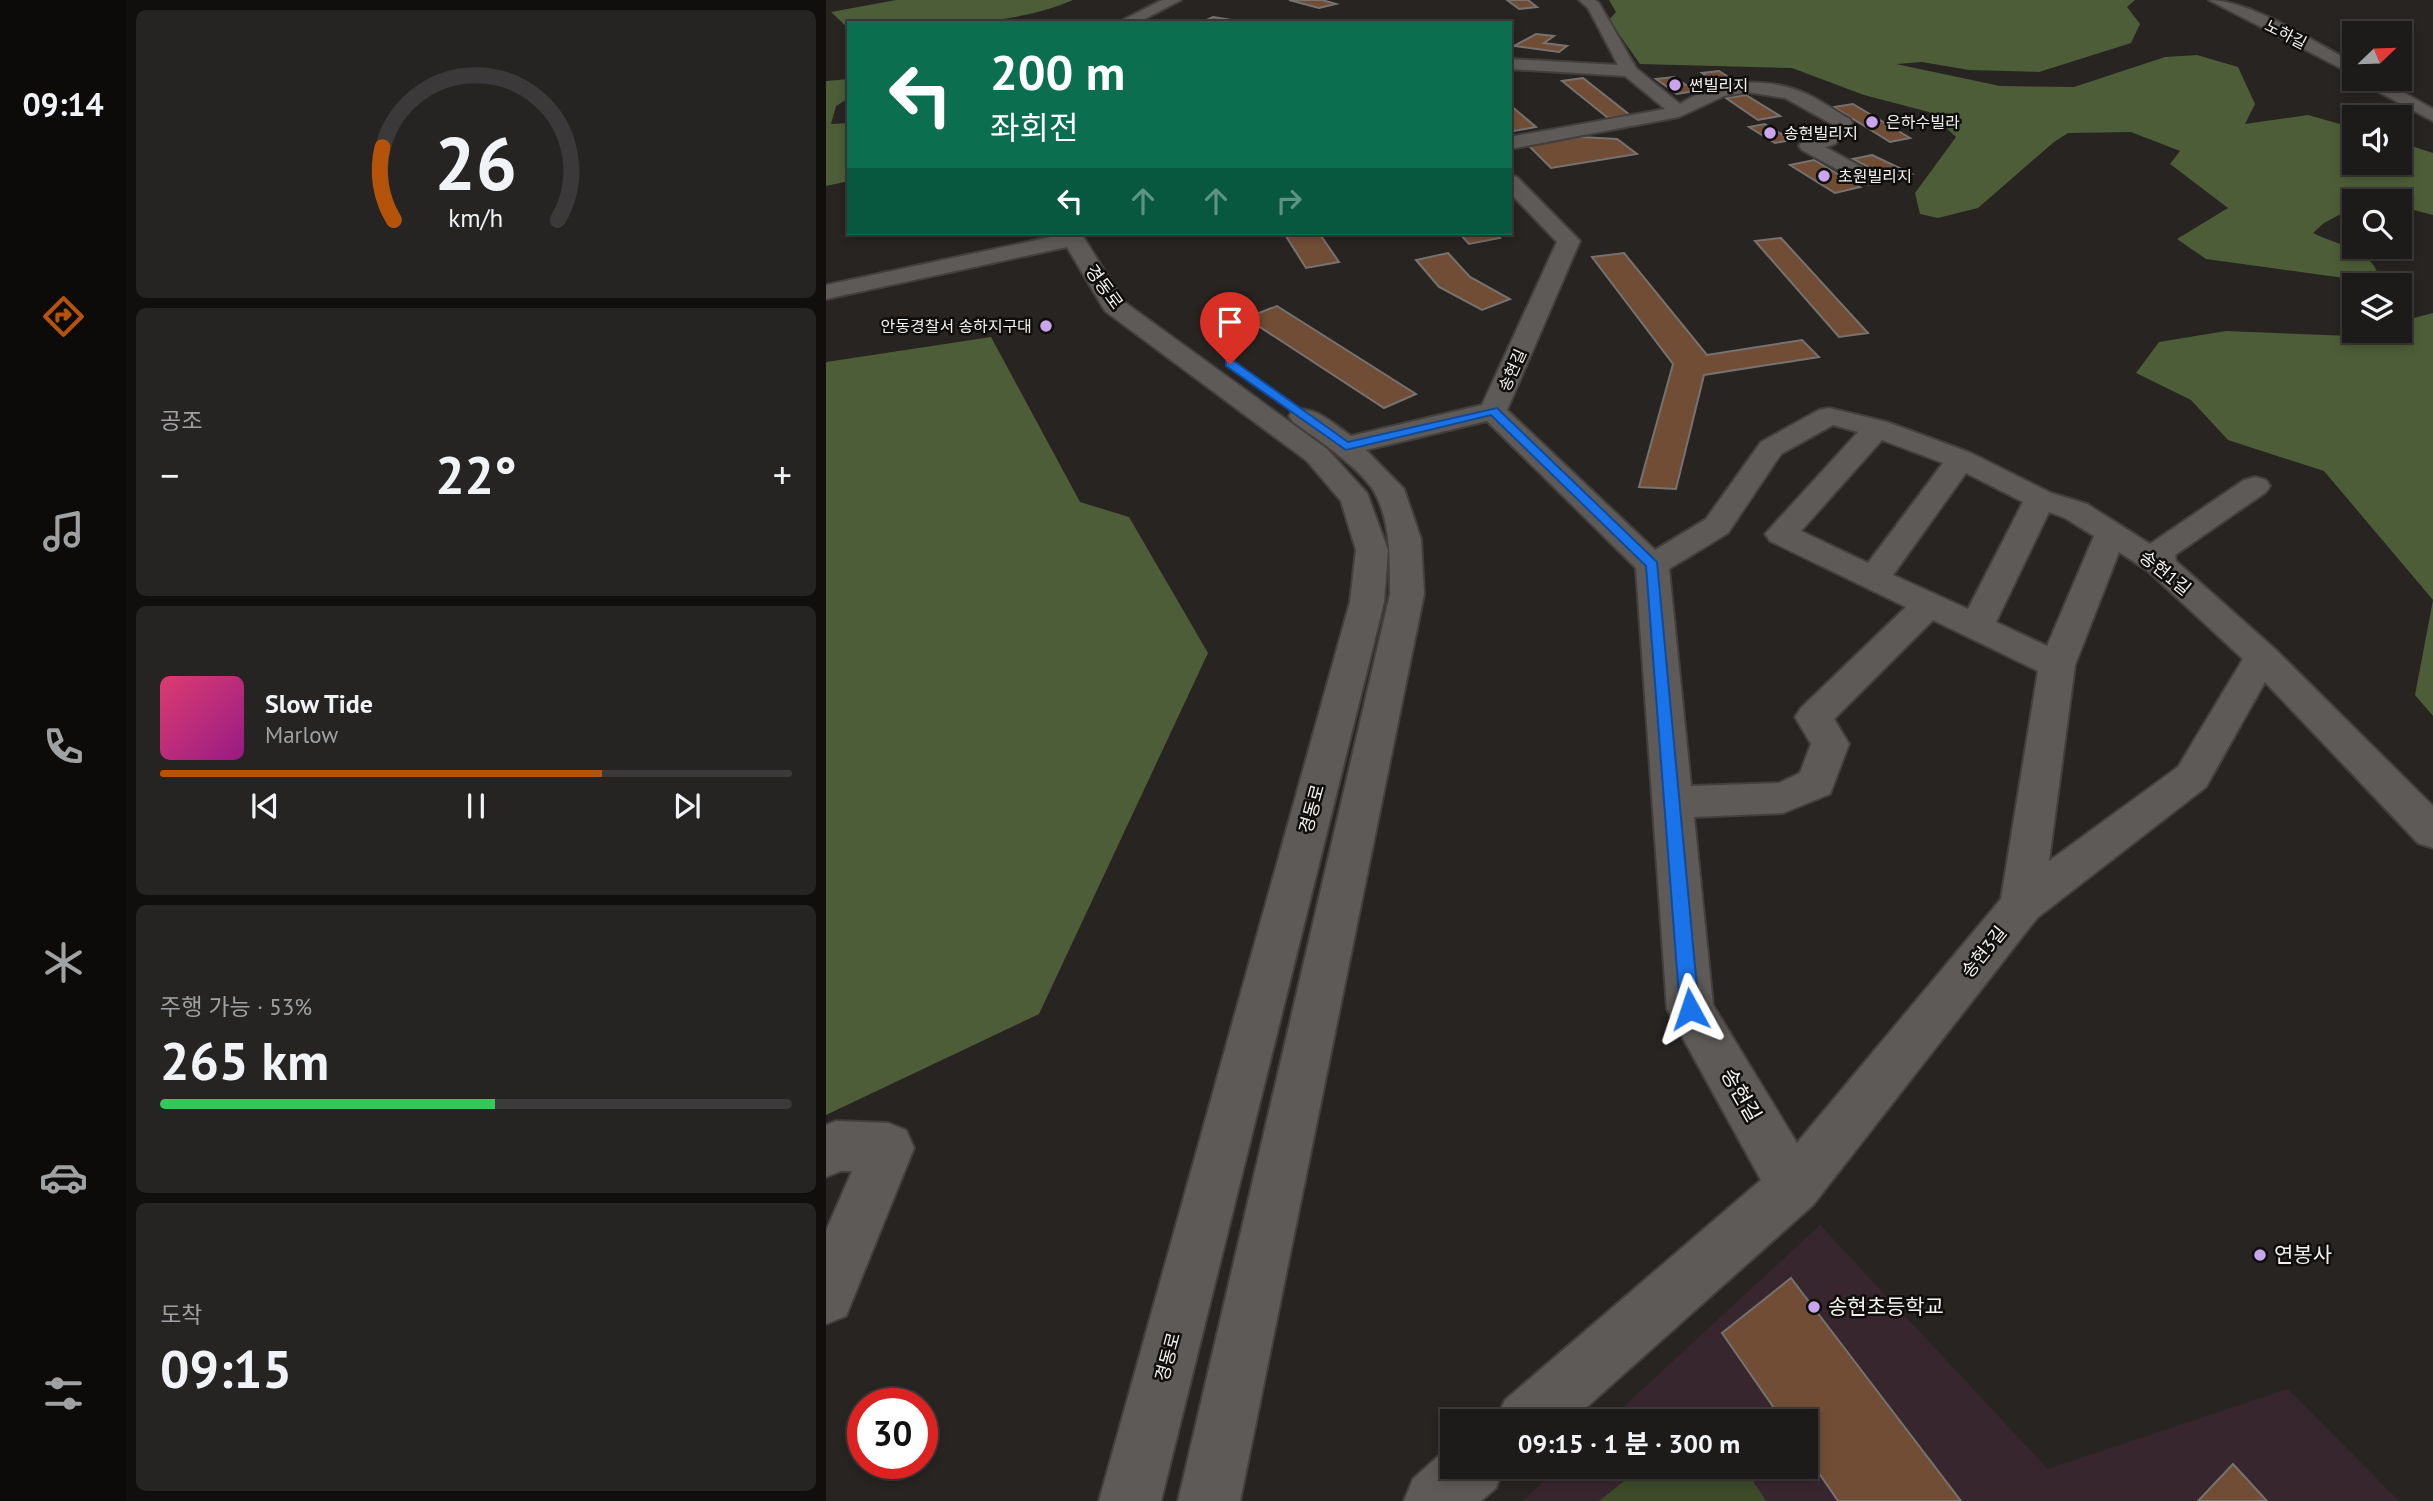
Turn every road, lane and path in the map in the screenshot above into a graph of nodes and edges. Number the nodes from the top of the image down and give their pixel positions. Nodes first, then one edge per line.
1 (1586, 0) edge
2 (2216, 0) edge
3 (1179, 3) edge
4 (1130, 21) edge
5 (1150, 21) edge
6 (1512, 64) edge
7 (2342, 64) edge
8 (1629, 71) junction
9 (2389, 91) edge
10 (1679, 112) junction
11 (2433, 116) edge
12 (1512, 143) edge
13 (1871, 180) dead end
14 (1512, 183) edge
15 (1080, 235) edge
16 (826, 292) edge
17 (1493, 411) junction
18 (1877, 428) junction
19 (1346, 446) junction
20 (1961, 459) junction
21 (2255, 486) dead end
22 (2040, 499) junction
23 (2111, 533) junction
24 (2160, 564) junction
25 (1652, 565) junction
26 (1874, 579) junction
27 (1928, 605) junction
28 (1976, 627) junction
29 (2262, 657) junction
30 (2057, 665) junction
31 (1672, 802) junction
32 (2433, 832) edge
33 (2022, 905) junction
34 (826, 1152) edge
35 (1794, 1187) junction
36 (826, 1296) edge
37 (1540, 1409) edge
38 (1460, 1479) edge
39 (1130, 1501) edge
40 (1209, 1501) edge
41 (1435, 1501) edge

1 - 8 street
2 - 7 street, 노하길
3 - 4 street
3 - 5 street
6 - 8 street
8 - 10 street
9 - 11 street
10 - 12 street
10 - 13 street
14 - 17 street, 송현길
15 - 16 street
15 - 19 street, 경동로
15 - 39 street, 경동로
17 - 19 street
17 - 25 street, 송현길
18 - 20 street, 송현1길
18 - 25 street, 송현1길
18 - 26 street
19 - 40 street, 경동로
20 - 22 street, 송현1길
20 - 26 street
21 - 24 street
22 - 23 street, 송현1길
22 - 28 street
23 - 24 street, 송현1길
23 - 30 street
24 - 29 street, 송현1길
25 - 31 street, 송현길
26 - 27 street
27 - 28 street
27 - 31 street
28 - 30 street
29 - 32 street, 송현1길
29 - 33 street, 송현3길
30 - 33 street
31 - 35 street, 송현길
33 - 35 street, 송현3길
34 - 36 street
35 - 37 street
38 - 41 street

